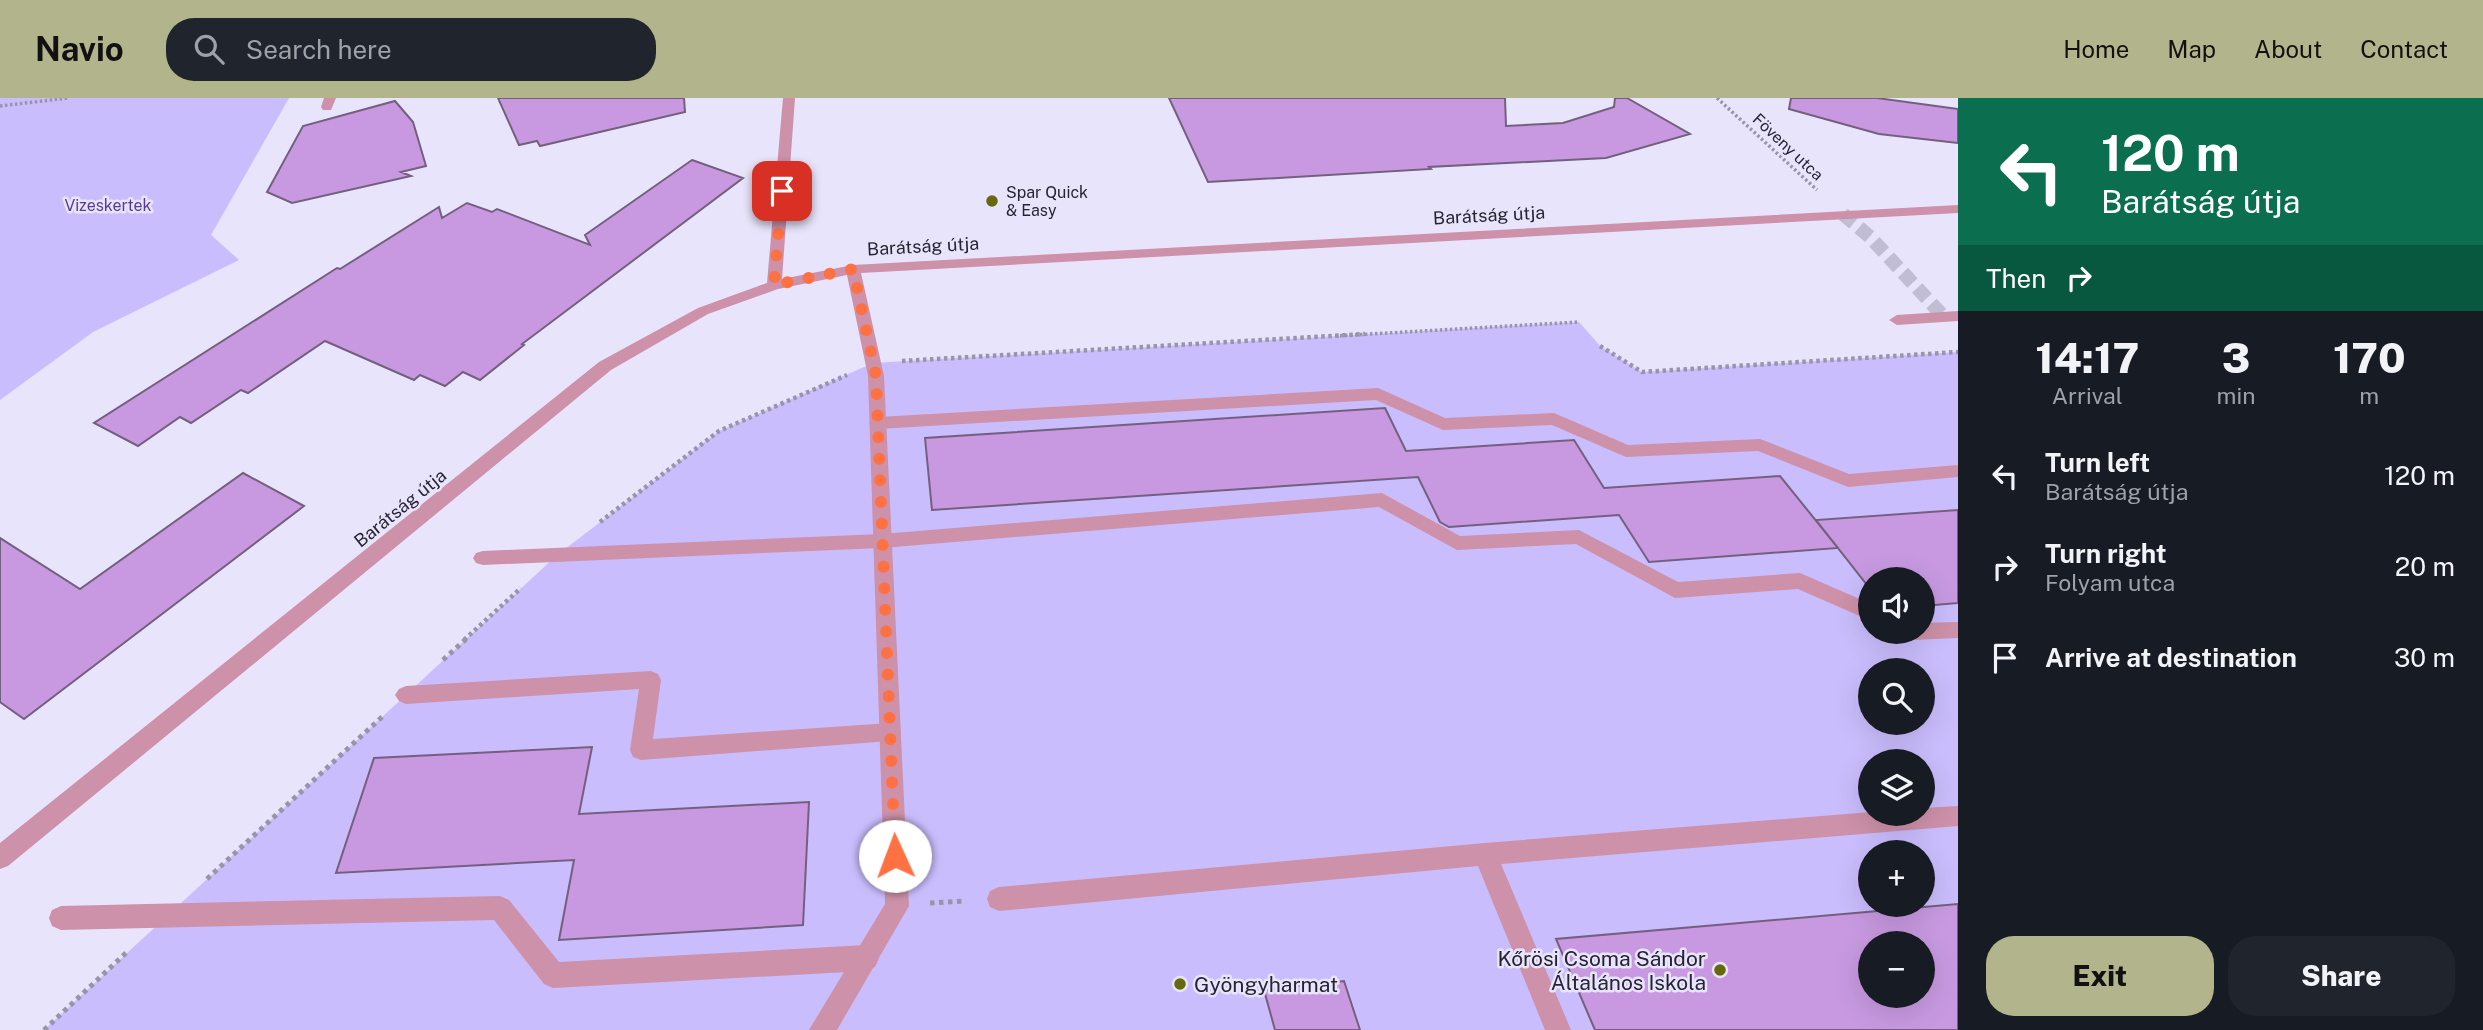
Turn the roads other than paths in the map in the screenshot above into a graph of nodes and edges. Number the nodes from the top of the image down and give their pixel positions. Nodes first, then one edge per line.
1 (789, 98) edge
2 (1958, 209) edge
3 (853, 269) junction
4 (774, 285) junction
5 (1958, 316) edge
6 (1897, 320) dead end
7 (873, 363) joint
8 (878, 423) junction
9 (1958, 471) edge
10 (882, 541) junction
11 (483, 558) dead end
12 (1858, 607) edge
13 (1958, 630) edge
14 (1935, 631) edge
15 (406, 695) dead end
16 (890, 732) junction
17 (1958, 816) edge
18 (1485, 854) junction
19 (0, 858) edge
20 (999, 899) road end
21 (61, 918) dead end
22 (866, 958) junction
23 (822, 1030) edge
24 (1558, 1030) edge

1 - 4 street
2 - 3 street, Barátság útja
3 - 4 street, Barátság útja
3 - 7 street
4 - 19 street, Barátság útja
5 - 6 street
7 - 8 street
8 - 9 street
8 - 10 street
10 - 11 street
10 - 12 street
10 - 16 street
13 - 14 street
15 - 16 street
16 - 22 street
17 - 18 street
18 - 20 street
18 - 24 street
21 - 22 street
22 - 23 street

